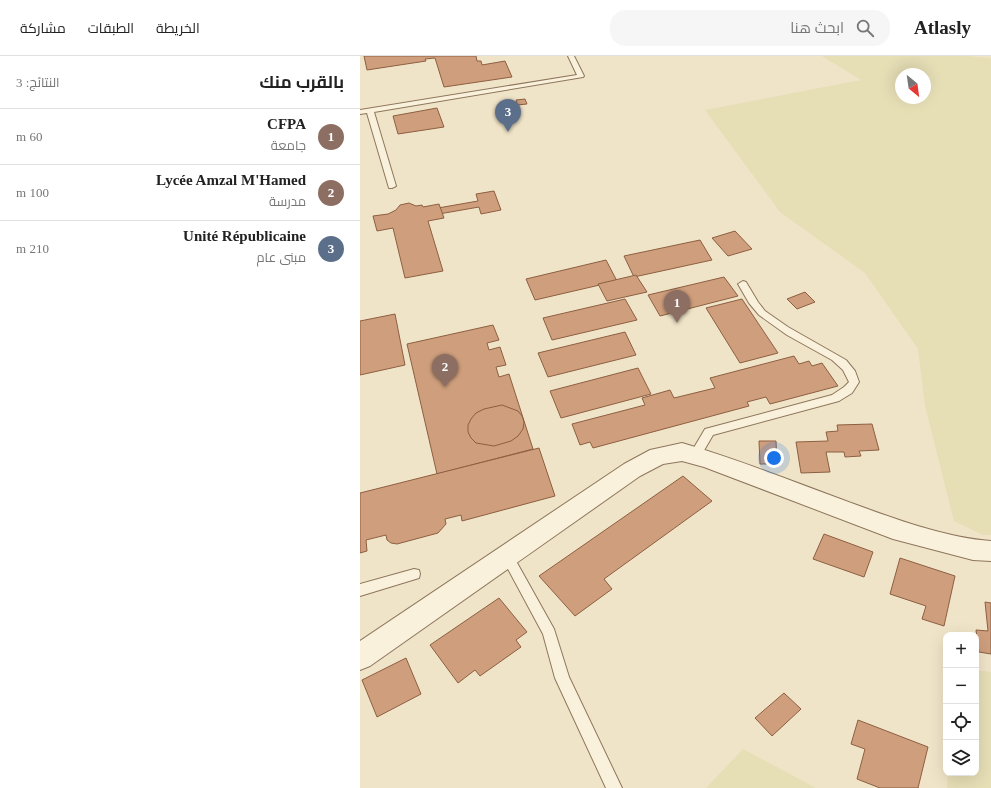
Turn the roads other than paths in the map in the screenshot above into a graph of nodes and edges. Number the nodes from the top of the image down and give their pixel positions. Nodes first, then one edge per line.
1 (570, 56) edge
2 (370, 110) junction
3 (360, 112) edge
4 (392, 186) dead end
5 (743, 284) dead end
6 (695, 456) junction
7 (991, 551) edge
8 (507, 556) junction
9 (414, 574) dead end
10 (360, 590) edge
11 (360, 657) edge
12 (614, 788) edge

1 - 2 lane
2 - 3 lane
2 - 4 lane
5 - 6 lane
6 - 7 street
6 - 8 street
8 - 11 street
8 - 12 lane
9 - 10 lane

